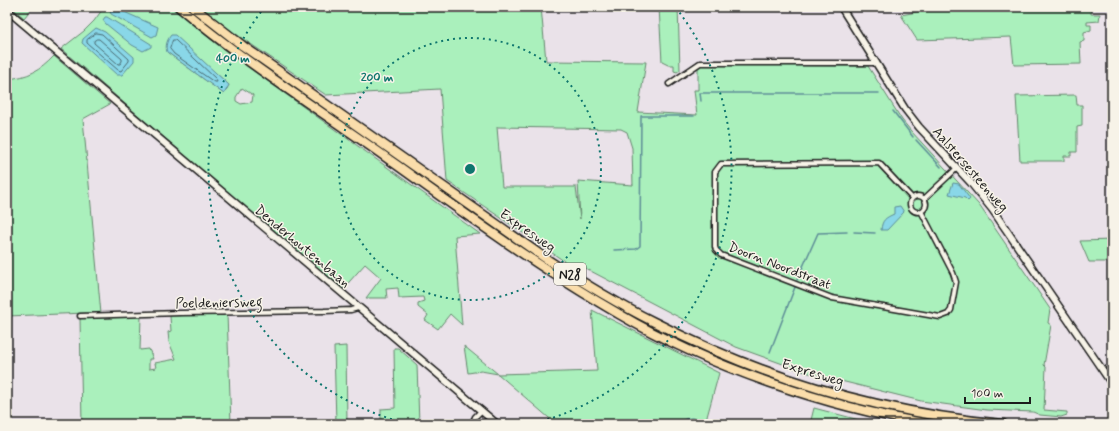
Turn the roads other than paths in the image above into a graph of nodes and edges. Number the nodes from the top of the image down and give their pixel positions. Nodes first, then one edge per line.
1 (179, 7) edge
2 (193, 7) edge
3 (840, 7) edge
4 (7, 10) edge
5 (877, 63) junction
6 (669, 84) dead end
7 (957, 168) junction
8 (912, 198) junction
9 (924, 199) junction
10 (922, 211) junction
11 (358, 308) junction
12 (80, 316) dead end
13 (1112, 384) edge
14 (481, 411) junction
15 (472, 424) edge
16 (497, 424) edge
17 (930, 424) edge
18 (1003, 424) edge

1 - 17 highway, Expresweg / N28
2 - 18 highway, Expresweg / N28
3 - 5 street, Aalstersesteenweg
4 - 11 street, Denderhoutembaan
5 - 6 street
5 - 7 street, Aalstersesteenweg
7 - 9 street
7 - 13 street, Aalstersesteenweg
8 - 9 street
8 - 10 street
8 - 10 street, Doorn Noordstraat
9 - 10 street
11 - 12 street, Poeldeniersweg
11 - 14 street, Denderhoutembaan
14 - 15 street
14 - 16 street, Denderhoutembaan

